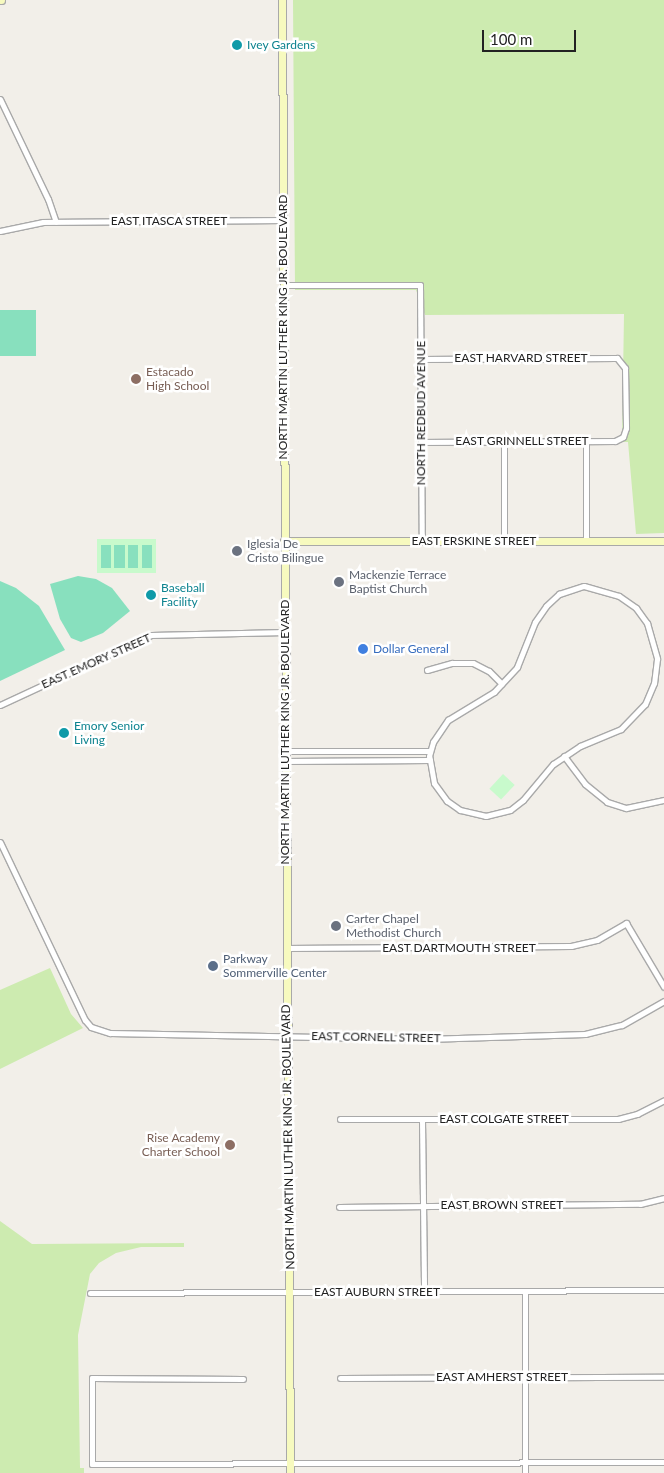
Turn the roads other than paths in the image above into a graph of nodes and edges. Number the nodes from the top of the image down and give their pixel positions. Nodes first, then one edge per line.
1 (282, 0) edge
2 (0, 99) edge
3 (283, 220) junction
4 (56, 222) junction
5 (0, 230) edge
6 (283, 285) junction
7 (421, 359) junction
8 (623, 437) joint
9 (586, 441) junction
10 (421, 442) junction
11 (504, 442) junction
12 (284, 541) junction
13 (504, 541) junction
14 (586, 541) junction
15 (664, 541) edge
16 (422, 542) junction
17 (286, 632) junction
18 (427, 670) dead end
19 (502, 684) junction
20 (0, 706) edge
21 (285, 751) junction
22 (430, 751) junction
23 (564, 756) junction
24 (430, 760) junction
25 (285, 761) junction
26 (664, 800) edge
27 (0, 842) edge
28 (286, 948) junction
29 (664, 987) edge
30 (664, 1000) edge
31 (286, 1035) junction
32 (664, 1100) edge
33 (340, 1119) dead end
34 (422, 1120) junction
35 (664, 1198) edge
36 (422, 1206) junction
37 (339, 1207) dead end
38 (664, 1290) edge
39 (525, 1291) junction
40 (290, 1292) junction
41 (424, 1292) junction
42 (90, 1293) dead end
43 (524, 1377) junction
44 (664, 1377) edge
45 (340, 1378) dead end
46 (244, 1379) dead end
47 (525, 1462) junction
48 (664, 1462) edge
49 (290, 1463) junction
50 (290, 1473) edge
51 (526, 1473) edge

1 - 3 main road, NORTH MARTIN LUTHER KING JR. BOULEVARD
2 - 4 street
3 - 4 street, EAST ITASCA STREET
3 - 6 main road, NORTH MARTIN LUTHER KING JR. BOULEVARD
4 - 5 street
6 - 7 street, NORTH REDBUD AVENUE
6 - 12 main road, NORTH MARTIN LUTHER KING JR. BOULEVARD
7 - 8 street, EAST HARVARD STREET
7 - 10 street, NORTH REDBUD AVENUE
8 - 9 street, EAST GRINNELL STREET
9 - 11 street, EAST GRINNELL STREET
9 - 14 street
10 - 11 street, EAST GRINNELL STREET
10 - 16 street, NORTH REDBUD AVENUE
11 - 13 street
12 - 16 main road, EAST ERSKINE STREET
12 - 17 main road, NORTH MARTIN LUTHER KING JR. BOULEVARD
13 - 14 main road, EAST ERSKINE STREET
13 - 16 main road, EAST ERSKINE STREET
14 - 15 main road, EAST ERSKINE STREET
17 - 20 street, EAST EMORY STREET
17 - 21 main road, NORTH MARTIN LUTHER KING JR. BOULEVARD
18 - 19 street
19 - 22 street
19 - 23 street
21 - 22 street
21 - 25 main road, NORTH MARTIN LUTHER KING JR. BOULEVARD
22 - 24 street
23 - 24 street
23 - 26 street
24 - 25 street
25 - 28 main road, NORTH MARTIN LUTHER KING JR. BOULEVARD
27 - 31 street, EAST CORNELL STREET
28 - 29 street, EAST DARTMOUTH STREET
28 - 31 main road, NORTH MARTIN LUTHER KING JR. BOULEVARD
30 - 31 street, EAST CORNELL STREET
31 - 40 main road, NORTH MARTIN LUTHER KING JR. BOULEVARD
32 - 34 street, EAST COLGATE STREET
33 - 34 street, EAST COLGATE STREET
34 - 36 street
35 - 36 street, EAST BROWN STREET
36 - 37 street, EAST BROWN STREET
36 - 41 street
38 - 39 street, EAST AUBURN STREET
39 - 41 street, EAST AUBURN STREET
39 - 43 street
40 - 41 street, EAST AUBURN STREET
40 - 42 street, EAST AUBURN STREET
40 - 49 main road, NORTH MARTIN LUTHER KING JR. BOULEVARD
43 - 44 street, EAST AMHERST STREET
43 - 45 street, EAST AMHERST STREET
43 - 47 street
46 - 49 street
47 - 48 street
47 - 49 street
47 - 51 street
49 - 50 main road, NORTH MARTIN LUTHER KING JR. BOULEVARD

